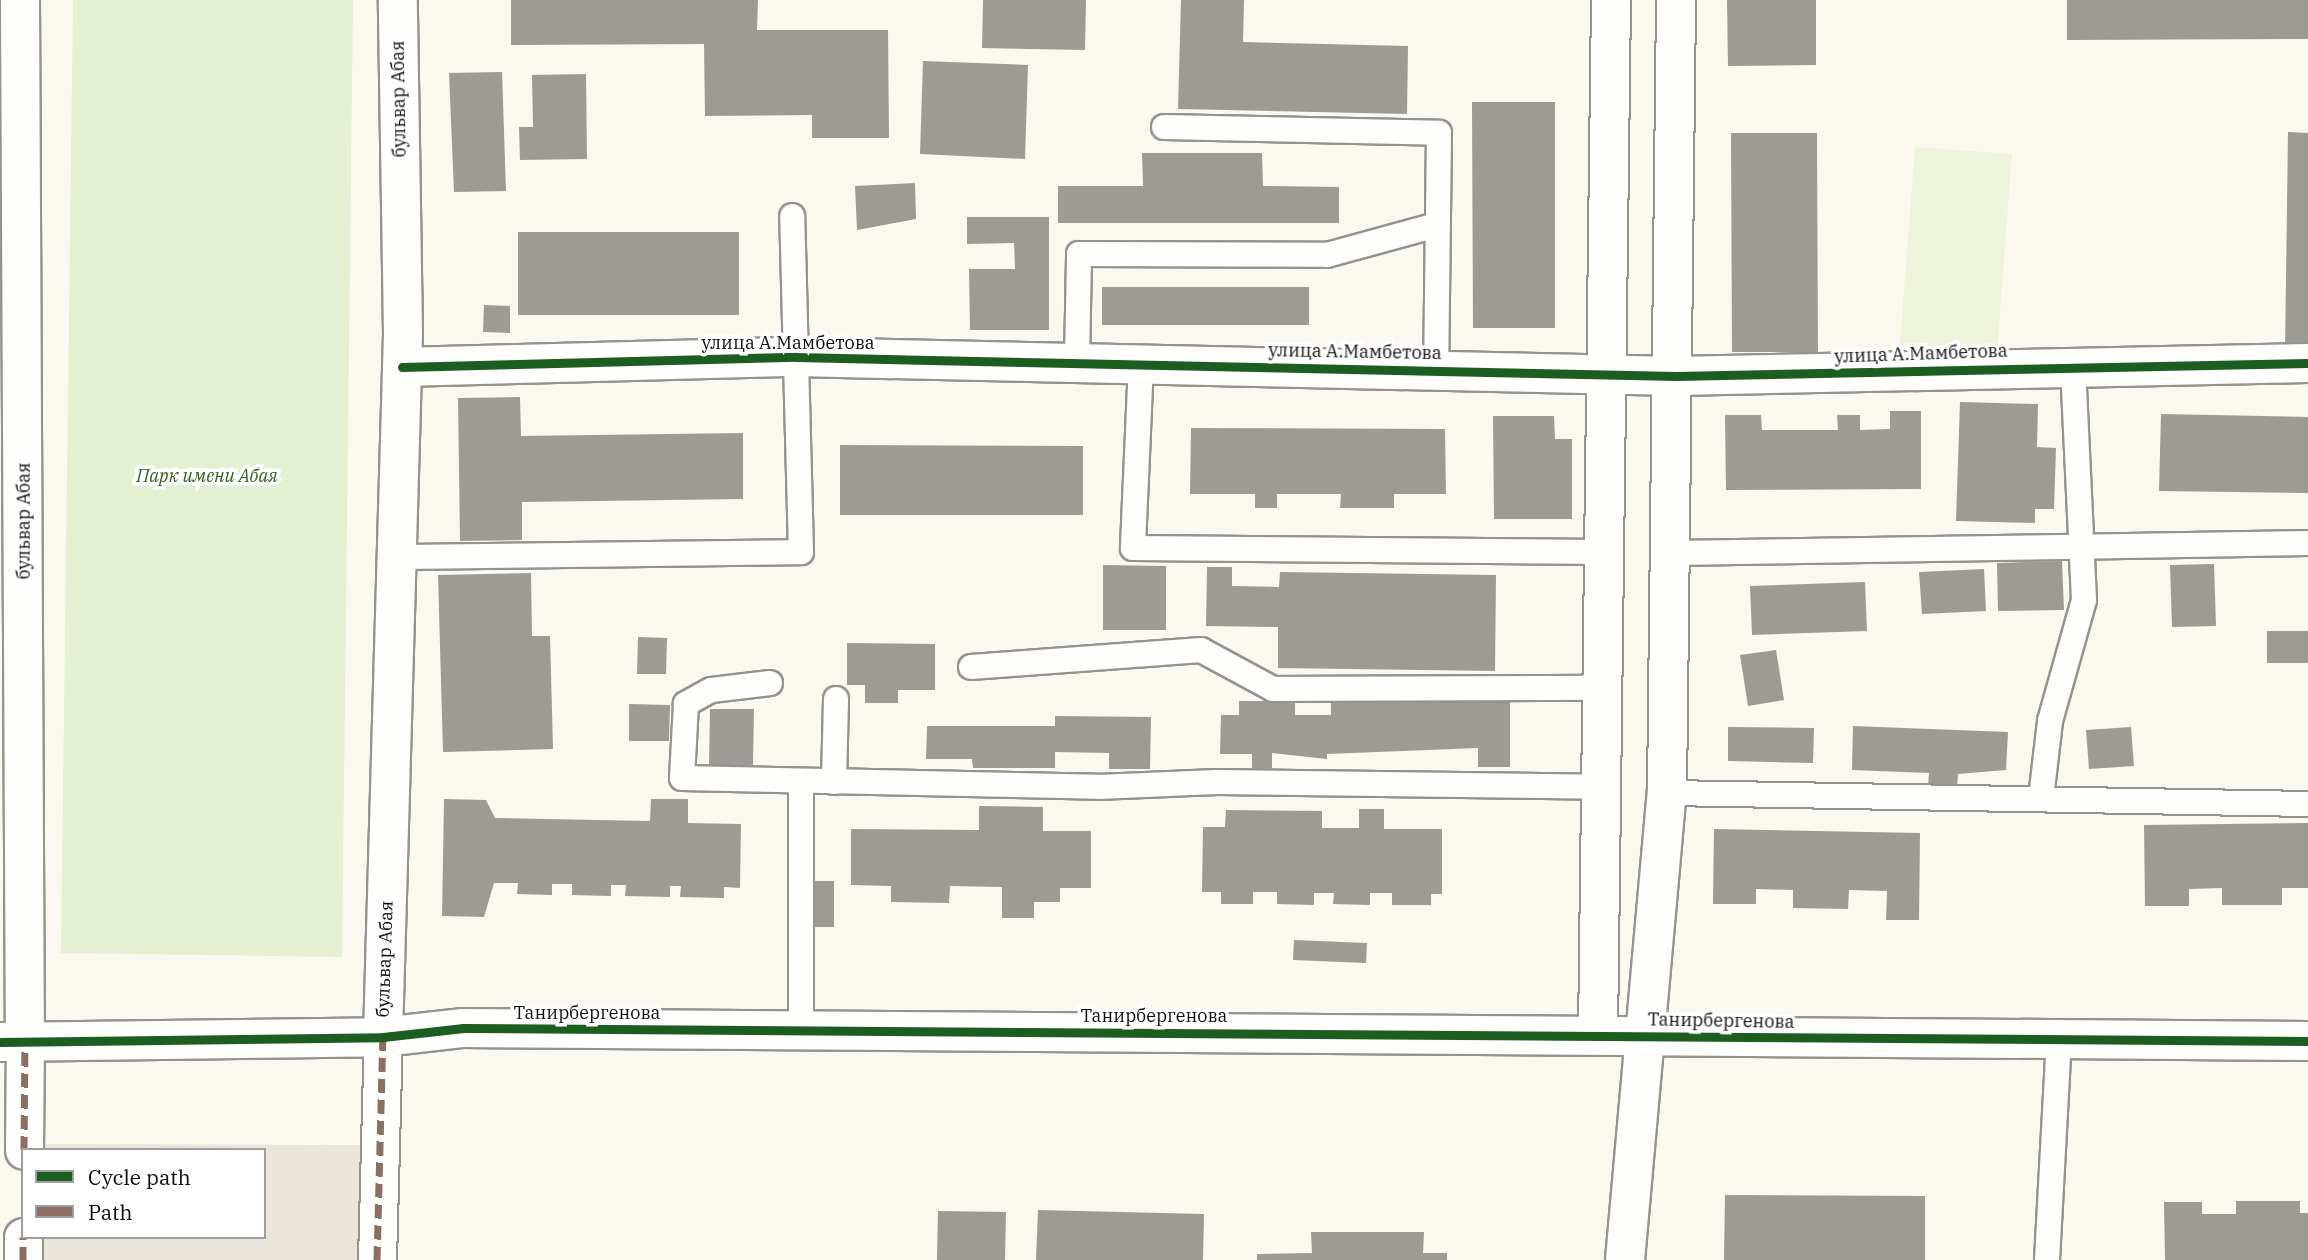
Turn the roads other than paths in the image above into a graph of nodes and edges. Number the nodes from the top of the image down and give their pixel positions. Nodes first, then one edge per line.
1 (20, 0) edge
2 (398, 0) edge
3 (1611, 0) edge
4 (1676, 0) edge
5 (1164, 127) dead end
6 (11, 134) edge
7 (792, 216) dead end
8 (1437, 225) junction
9 (796, 357) junction
10 (1077, 362) junction
11 (1141, 363) junction
12 (2308, 363) edge
13 (2073, 365) junction
14 (402, 367) junction
15 (11, 369) edge
16 (1436, 370) junction
17 (1608, 374) junction
18 (1676, 376) junction
19 (2308, 543) edge
20 (2079, 548) junction
21 (1605, 552) junction
22 (1673, 553) junction
23 (396, 557) junction
24 (12, 609) edge
25 (971, 667) dead end
26 (770, 683) dead end
27 (1602, 688) junction
28 (836, 699) dead end
29 (834, 782) junction
30 (801, 783) junction
31 (1603, 787) junction
32 (1667, 793) junction
33 (2041, 798) junction
34 (2308, 804) edge
35 (801, 1030) junction
36 (1598, 1035) junction
37 (1647, 1035) junction
38 (383, 1037) junction
39 (2059, 1040) junction
40 (2308, 1041) edge
41 (13, 1042) edge
42 (24, 1148) edge
43 (23, 1239) edge
44 (23, 1260) edge
45 (377, 1260) edge
46 (1625, 1260) edge
47 (2047, 1260) edge

1 - 6 street, бульвар Абая
2 - 14 street, бульвар Абая
3 - 17 street
4 - 18 street
5 - 8 lane
6 - 15 street, бульвар Абая
7 - 9 lane
8 - 10 lane
8 - 16 lane
9 - 10 street, улица А.Мамбетова
9 - 14 street, улица А.Мамбетова
9 - 23 lane
10 - 11 street, улица А.Мамбетова
11 - 16 street, улица А.Мамбетова
11 - 21 lane
12 - 13 street, улица А.Мамбетова
13 - 18 street, улица А.Мамбетова
13 - 20 lane
14 - 23 street, бульвар Абая
15 - 24 street, бульвар Абая
16 - 17 street, улица А.Мамбетова
17 - 18 street, улица А.Мамбетова
17 - 21 street
18 - 22 street
19 - 20 lane
20 - 22 lane
20 - 33 lane
21 - 27 street
22 - 32 street
23 - 38 street, бульвар Абая
24 - 41 street, бульвар Абая
25 - 27 lane
26 - 30 lane
27 - 31 street
28 - 29 lane
29 - 30 lane
29 - 31 lane
30 - 35 lane
31 - 36 street
32 - 33 lane
32 - 37 street
33 - 34 lane
35 - 36 street, Танирбергенова
35 - 38 street, Танирбергенова
36 - 37 street, Танирбергенова
37 - 39 street, Танирбергенова
37 - 46 street
38 - 41 street, Танирбергенова
38 - 45 street
39 - 40 street, Танирбергенова
39 - 47 lane
41 - 42 street
43 - 44 street

